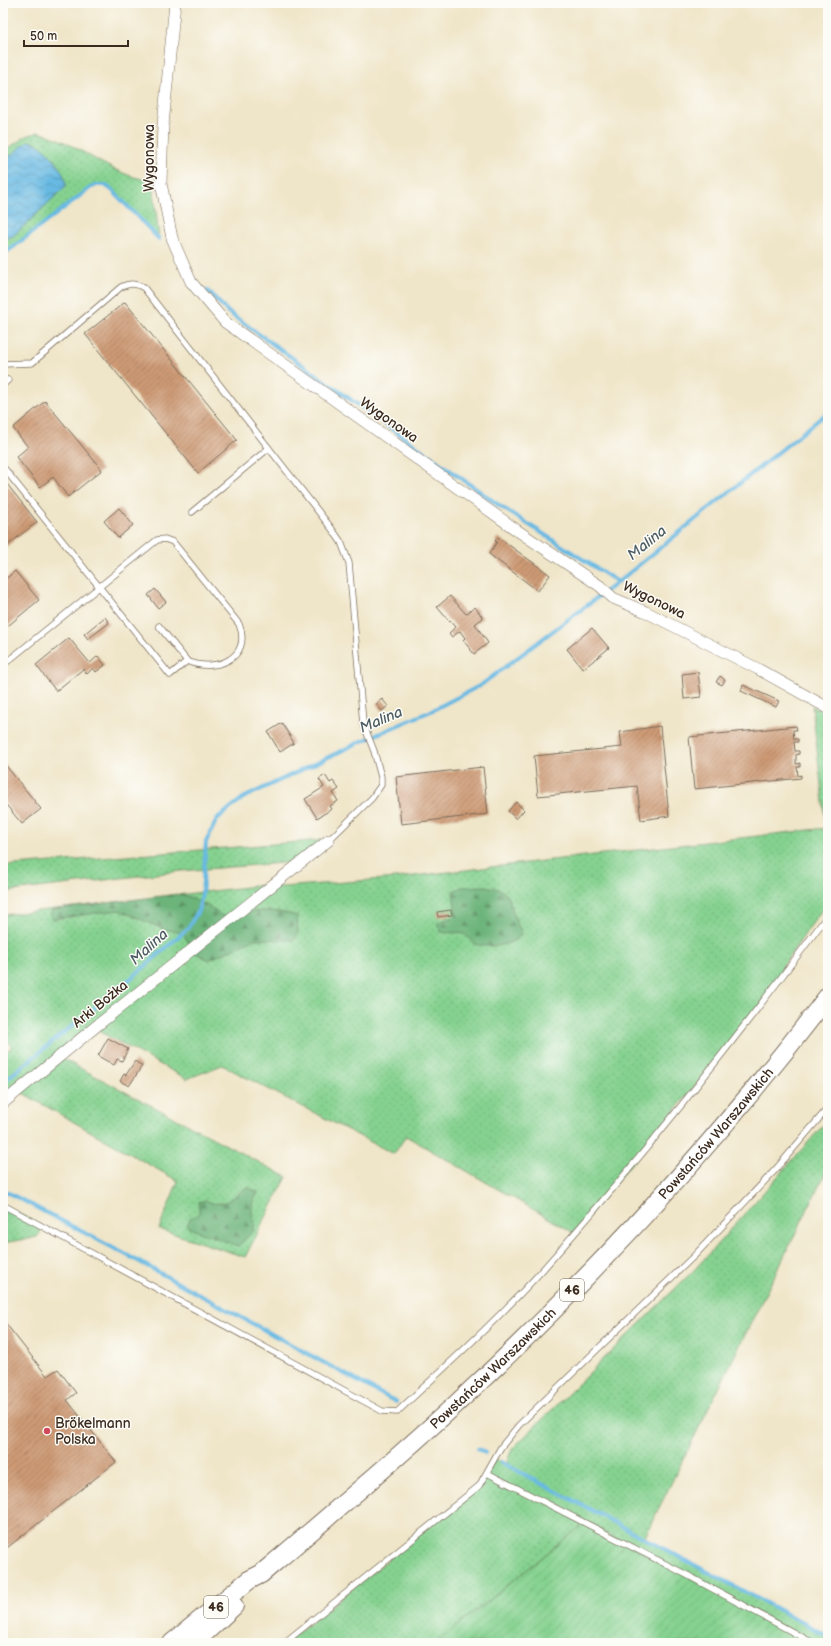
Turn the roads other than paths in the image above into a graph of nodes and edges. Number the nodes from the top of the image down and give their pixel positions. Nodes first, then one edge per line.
1 (175, 3) edge
2 (3, 364) edge
3 (8, 380) dead end
4 (3, 385) edge
5 (269, 448) junction
6 (3, 467) edge
7 (192, 512) dead end
8 (99, 587) junction
9 (159, 626) dead end
10 (187, 661) junction
11 (3, 665) edge
12 (828, 708) edge
13 (329, 840) joint
14 (828, 915) edge
15 (828, 996) edge
16 (3, 1103) edge
17 (828, 1108) edge
18 (3, 1205) edge
19 (487, 1473) junction
20 (261, 1574) junction
21 (172, 1643) edge
22 (194, 1643) edge
23 (284, 1643) edge
24 (813, 1643) edge

1 - 12 street, Wygonowa
2 - 5 lane
3 - 4 lane
5 - 7 lane
5 - 13 lane
6 - 8 lane
8 - 10 lane
8 - 10 lane
8 - 11 lane
9 - 10 lane
13 - 16 street, Arki Bożka
14 - 18 lane
15 - 20 main road, Powstańców Warszawskich / 46
17 - 19 lane
19 - 23 lane
19 - 24 lane
20 - 21 main road, Powstańców Warszawskich / 46
20 - 22 main road, Powstańców Warszawskich / 46

